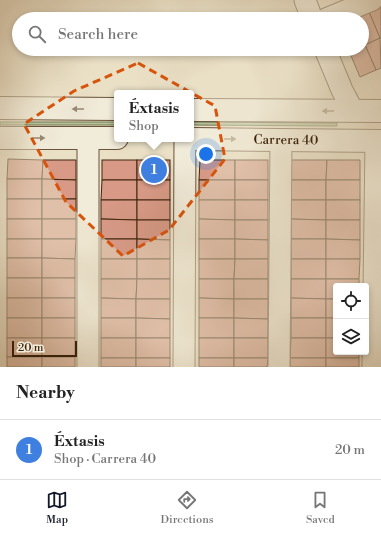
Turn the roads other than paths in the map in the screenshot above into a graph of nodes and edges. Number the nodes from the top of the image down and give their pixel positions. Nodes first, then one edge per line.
1 (305, 0) edge
2 (372, 0) edge
3 (309, 12) edge
4 (343, 12) edge
5 (328, 56) edge
6 (0, 108) edge
7 (114, 109) edge
8 (194, 110) edge
9 (353, 111) junction
10 (381, 111) edge
11 (0, 138) edge
12 (88, 138) junction
13 (114, 138) edge
14 (194, 139) edge
15 (281, 140) junction
16 (378, 141) edge
17 (185, 142) edge
18 (88, 367) edge
19 (184, 367) edge
20 (279, 367) edge
21 (372, 367) edge

1 - 3 street
2 - 4 street
5 - 9 street
7 -> 6 street
9 -> 8 street
9 - 10 street
11 -> 12 street
12 - 13 street
12 - 18 street
14 -> 15 street, Carrera 40
15 - 16 street, Carrera 40
15 - 20 street
16 - 21 street
17 - 19 street

